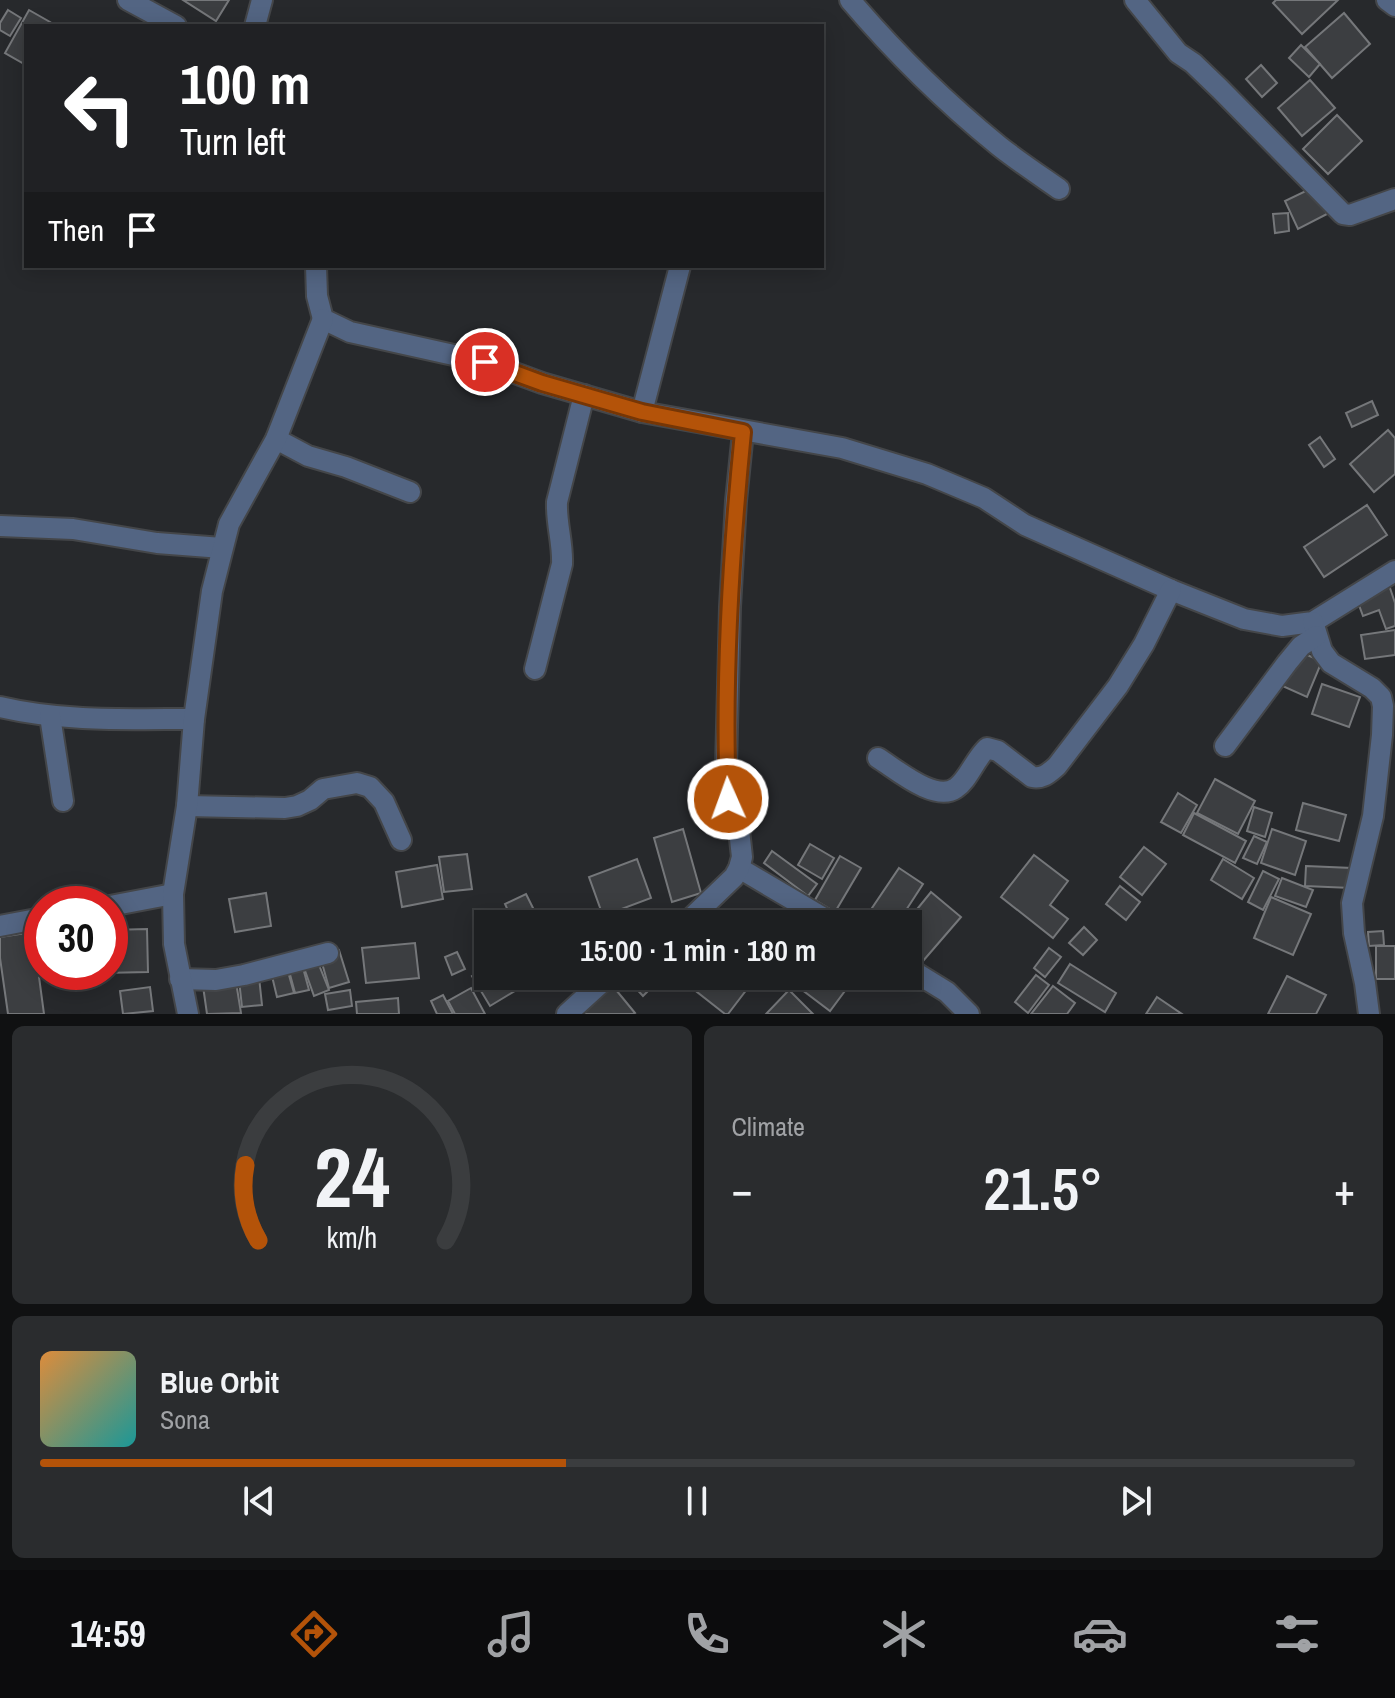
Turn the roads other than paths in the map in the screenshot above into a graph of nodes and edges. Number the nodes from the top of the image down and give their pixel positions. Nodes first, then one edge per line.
1 (128, 0) edge
2 (262, 0) edge
3 (850, 0) edge
4 (1135, 0) edge
5 (1387, 0) edge
6 (1395, 6) edge
7 (172, 24) edge
8 (256, 24) edge
9 (1059, 189) dead end
10 (1395, 199) edge
11 (316, 268) edge
12 (679, 268) edge
13 (323, 319) junction
14 (584, 395) junction
15 (642, 412) junction
16 (743, 432) junction
17 (276, 439) junction
18 (410, 492) dead end
19 (0, 526) edge
20 (222, 548) junction
21 (1395, 571) edge
22 (1171, 590) junction
23 (1315, 629) junction
24 (535, 669) dead end
25 (1388, 693) edge
26 (0, 707) edge
27 (50, 716) junction
28 (194, 719) junction
29 (1225, 746) dead end
30 (878, 758) dead end
31 (63, 801) dead end
32 (187, 806) junction
33 (401, 840) dead end
34 (739, 868) junction
35 (173, 894) junction
36 (128, 903) edge
37 (700, 910) edge
38 (810, 910) edge
39 (24, 921) edge
40 (0, 926) edge
41 (328, 953) dead end
42 (922, 977) edge
43 (180, 979) junction
44 (593, 990) edge
45 (188, 1014) edge
46 (567, 1014) edge
47 (969, 1014) edge
48 (1370, 1014) edge

1 - 7 street
2 - 8 street
3 - 9 street
4 - 10 street
5 - 6 street
11 - 13 street
12 - 15 street
13 - 14 street
13 - 17 street
14 - 15 street
14 - 24 street
15 - 16 street
16 - 22 street
16 - 34 street
17 - 18 street
17 - 20 street
19 - 20 street
20 - 28 street
21 - 23 street
22 - 23 street
22 - 30 street
23 - 25 street
23 - 29 street
25 - 48 street
26 - 27 street
27 - 28 street
27 - 31 street
28 - 32 street
32 - 33 street
32 - 35 street
34 - 37 street
34 - 38 street
35 - 36 street
35 - 43 street
39 - 40 street
41 - 43 street
42 - 47 street
43 - 45 street
44 - 46 street

